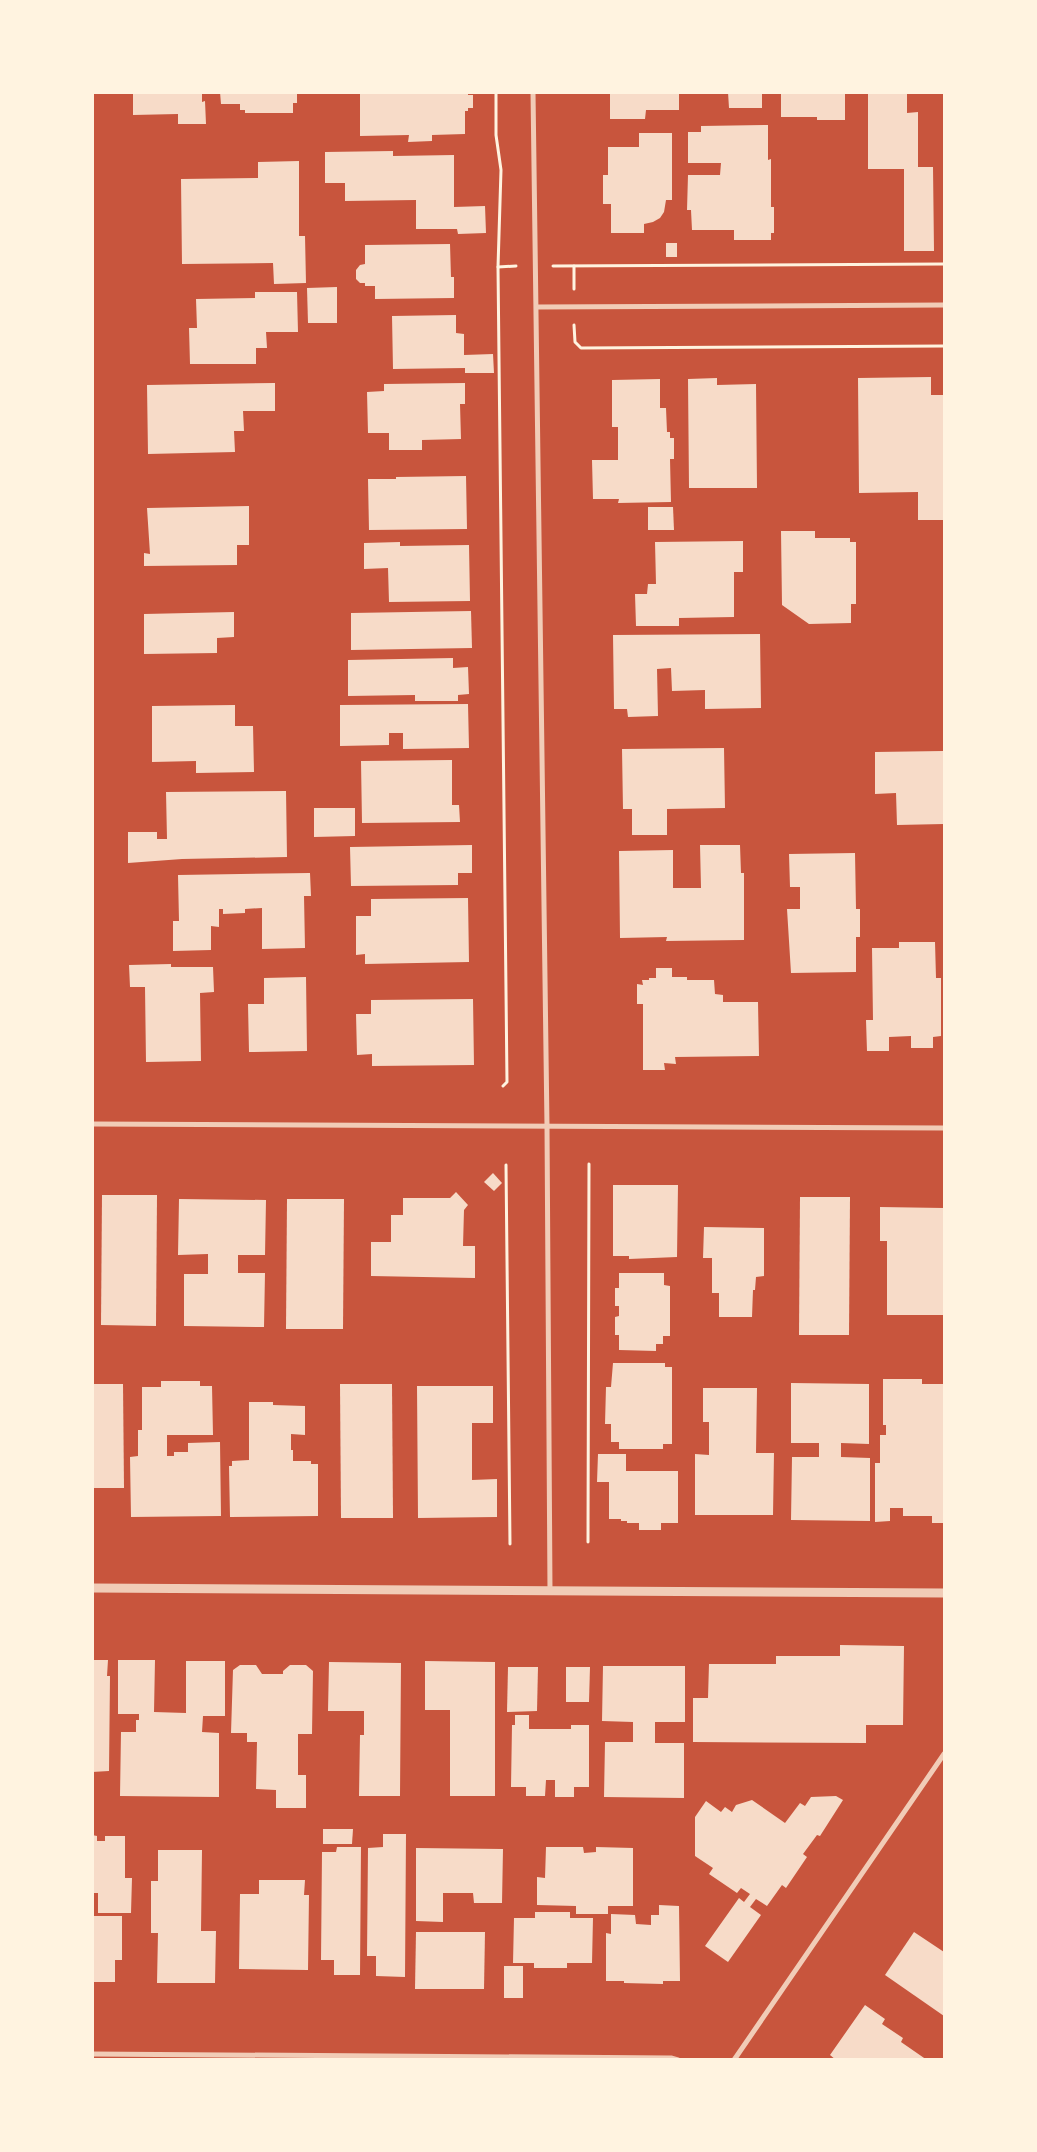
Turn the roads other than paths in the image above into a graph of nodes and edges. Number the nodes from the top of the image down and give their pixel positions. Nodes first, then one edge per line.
1 (533, 92) edge
2 (944, 305) edge
3 (537, 306) junction
4 (92, 1124) edge
5 (547, 1126) junction
6 (944, 1128) edge
7 (92, 1588) edge
8 (550, 1591) junction
9 (944, 1593) edge
10 (944, 1754) edge
11 (92, 2054) edge
12 (678, 2060) edge
13 (734, 2060) edge

1 - 3 street
2 - 3 street
3 - 5 street
4 - 5 street
5 - 6 street
5 - 8 street
7 - 8 street
8 - 9 street
10 - 13 street
11 - 12 street

